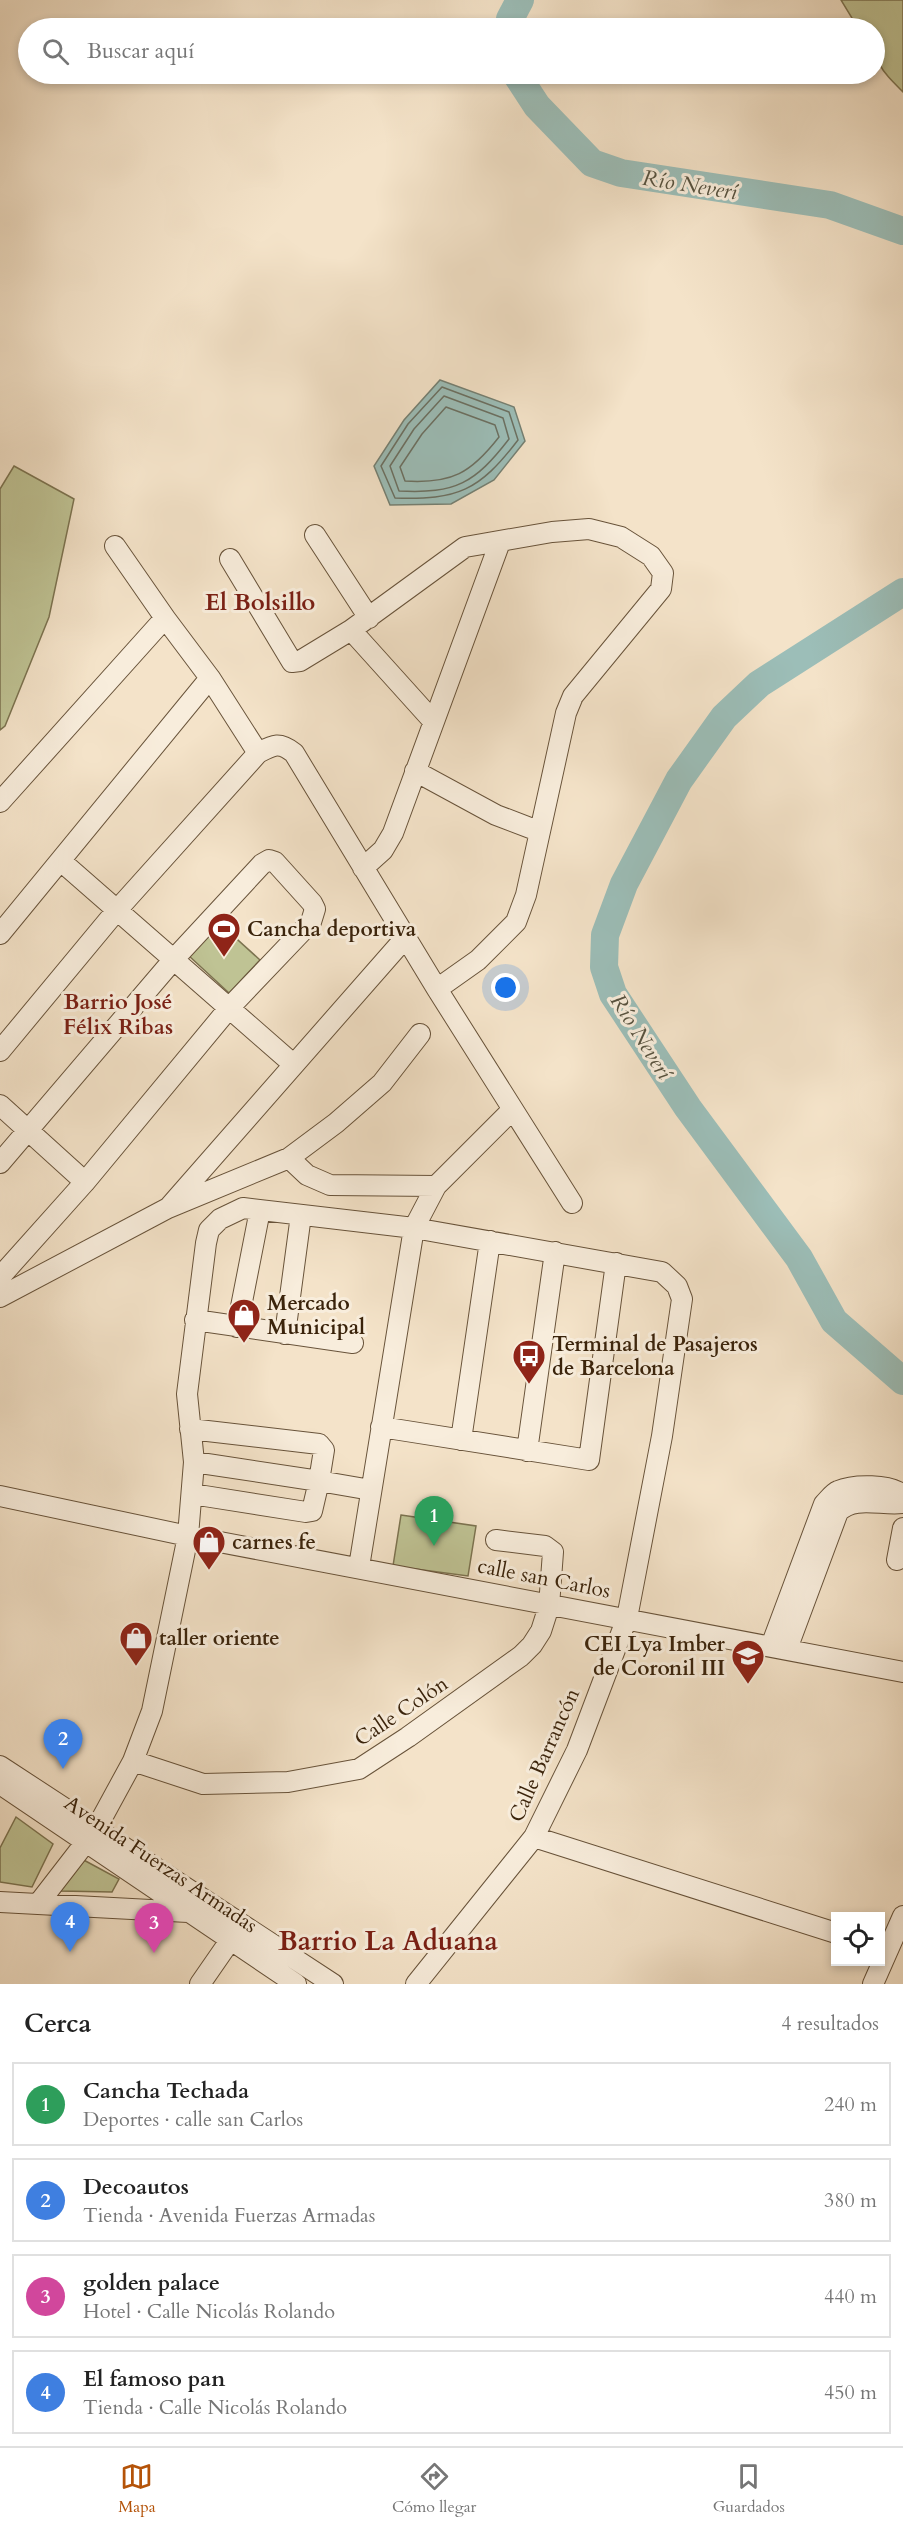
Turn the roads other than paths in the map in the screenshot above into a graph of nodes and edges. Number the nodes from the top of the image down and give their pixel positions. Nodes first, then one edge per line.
1 (315, 535) dead end
2 (500, 542) junction
3 (115, 546) dead end
4 (230, 559) dead end
5 (165, 618) junction
6 (369, 618) junction
7 (351, 630) junction
8 (210, 678) junction
9 (433, 721) junction
10 (258, 753) junction
11 (415, 771) junction
12 (0, 802) edge
13 (538, 831) junction
14 (62, 862) junction
15 (363, 868) junction
16 (117, 910) junction
17 (0, 934) edge
18 (406, 937) junction
19 (174, 959) junction
20 (437, 989) junction
21 (230, 1007) junction
22 (420, 1034) dead end
23 (0, 1052) edge
24 (293, 1064) junction
25 (0, 1105) edge
26 (512, 1110) junction
27 (29, 1129) junction
28 (289, 1158) junction
29 (0, 1163) edge
30 (85, 1182) junction
31 (436, 1185) junction
32 (572, 1203) dead end
33 (168, 1208) junction
34 (260, 1210) junction
35 (301, 1215) junction
36 (414, 1228) junction
37 (490, 1241) junction
38 (555, 1252) junction
39 (616, 1263) junction
40 (0, 1277) edge
41 (0, 1297) edge
42 (195, 1320) junction
43 (237, 1327) junction
44 (285, 1334) junction
45 (353, 1343) dead end
46 (381, 1427) junction
47 (190, 1429) junction
48 (461, 1440) junction
49 (527, 1450) junction
50 (194, 1462) junction
51 (319, 1481) junction
52 (371, 1490) junction
53 (192, 1494) junction
54 (0, 1496) edge
55 (903, 1496) edge
56 (903, 1503) edge
57 (903, 1528) edge
58 (188, 1536) junction
59 (496, 1540) dead end
60 (897, 1560) dead end
61 (359, 1567) junction
62 (549, 1605) junction
63 (627, 1618) junction
64 (779, 1647) junction
65 (903, 1672) edge
66 (133, 1761) junction
67 (0, 1766) edge
68 (0, 1784) edge
69 (90, 1834) junction
70 (534, 1837) junction
71 (0, 1902) edge
72 (38, 1904) junction
73 (214, 1906) junction
74 (189, 1912) junction
75 (903, 1917) edge
76 (831, 1931) edge
77 (235, 1933) junction
78 (885, 1947) edge
79 (879, 1966) edge
80 (200, 1984) edge
81 (296, 1984) edge
82 (333, 1984) edge
83 (416, 1984) edge
84 (873, 1984) edge

1 - 6 street
2 - 6 street
2 - 9 street
2 - 13 street
3 - 5 street
4 - 7 street
5 - 8 street
5 - 12 street
6 - 7 street
7 - 9 street
8 - 10 street
8 - 14 street
9 - 11 street
10 - 15 street
10 - 16 street
11 - 13 street
11 - 15 street
13 - 20 street
14 - 16 street
14 - 17 street
15 - 18 street
16 - 19 street
16 - 23 street
18 - 20 street
18 - 24 street
19 - 21 street
19 - 21 street
19 - 27 street
20 - 26 street
21 - 24 street
21 - 30 street
22 - 28 street
24 - 33 street
25 - 27 street
26 - 31 street
26 - 32 street
27 - 29 street
27 - 30 street
28 - 31 street
28 - 33 street
30 - 40 street
31 - 36 street
33 - 41 street
34 - 35 street, Calle Barrancón
34 - 42 street, Calle Barrancón
34 - 43 street
35 - 36 street, Calle Barrancón
35 - 44 street
36 - 37 street, Calle Barrancón
36 - 46 street
37 - 38 street, Calle Barrancón
37 - 48 street
38 - 39 street, Calle Barrancón
38 - 49 street
39 - 49 street
39 - 63 street, Calle Barrancón
42 - 43 street
42 - 47 street, Calle Barrancón
43 - 44 street
44 - 45 street
46 - 48 street
46 - 52 street
47 - 50 street, Calle Barrancón
47 - 51 street
48 - 49 street
50 - 51 street
50 - 53 street, Calle Barrancón
51 - 52 street
51 - 53 street
52 - 61 street
53 - 58 street, Calle Barrancón
54 - 58 street, calle san Carlos
55 - 64 street
56 - 64 street
57 - 60 street
58 - 61 street, calle san Carlos
58 - 66 street, Calle Barrancón
59 - 62 street, Calle Colón
61 - 62 street, calle san Carlos
62 - 63 street, calle san Carlos
62 - 66 street, Calle Colón
63 - 64 street, calle san Carlos
63 - 70 street, Calle Barrancón
64 - 65 street, calle san Carlos
66 - 69 street, Calle Barrancón
67 - 69 street, Avenida Fuerzas Armadas
68 - 69 street, Avenida Fuerzas Armadas
69 - 72 street, Calle Barrancón
69 - 73 street, Avenida Fuerzas Armadas
69 - 74 street, Avenida Fuerzas Armadas
70 - 76 street
70 - 83 street, Calle Barrancón
71 - 72 street
72 - 74 street
73 - 74 street
73 - 77 street, Avenida Fuerzas Armadas
74 - 77 street, Avenida Fuerzas Armadas
75 - 78 street
77 - 80 street
77 - 81 street, Avenida Fuerzas Armadas
77 - 82 street, Avenida Fuerzas Armadas
79 - 84 street

